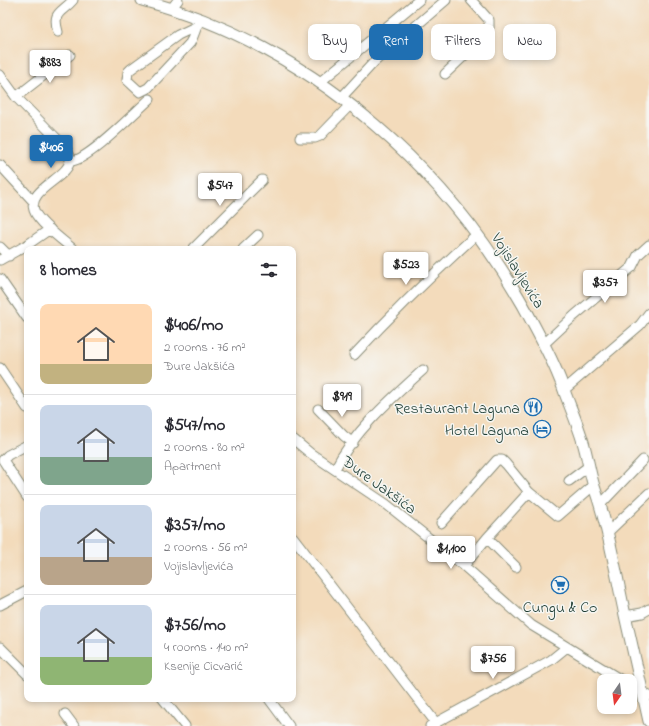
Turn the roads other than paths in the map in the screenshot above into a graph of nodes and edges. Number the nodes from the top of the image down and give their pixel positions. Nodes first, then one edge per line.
1 (73, 0) edge
2 (142, 0) edge
3 (419, 0) edge
4 (446, 0) edge
5 (470, 0) edge
6 (175, 4) edge
7 (198, 23) junction
8 (58, 32) dead end
9 (70, 55) dead end
10 (445, 74) dead end
11 (0, 75) edge
12 (319, 83) junction
13 (16, 97) junction
14 (341, 98) junction
15 (150, 99) dead end
16 (350, 105) junction
17 (300, 138) dead end
18 (71, 161) junction
19 (0, 165) edge
20 (262, 180) dead end
21 (34, 202) junction
22 (50, 229) junction
23 (477, 234) junction
24 (258, 235) dead end
25 (649, 245) edge
26 (25, 246) edge
27 (70, 246) edge
28 (196, 246) edge
29 (246, 246) edge
30 (24, 247) edge
31 (0, 248) edge
32 (8, 256) junction
33 (0, 260) edge
34 (0, 279) edge
35 (649, 313) edge
36 (24, 314) edge
37 (544, 344) junction
38 (354, 355) dead end
39 (0, 368) edge
40 (423, 370) dead end
41 (564, 390) junction
42 (24, 404) edge
43 (318, 408) dead end
44 (353, 442) junction
45 (296, 443) edge
46 (24, 447) edge
47 (643, 460) dead end
48 (589, 466) junction
49 (335, 469) junction
50 (569, 481) dead end
51 (594, 485) junction
52 (24, 492) edge
53 (529, 492) junction
54 (649, 493) edge
55 (600, 505) junction
56 (441, 523) dead end
57 (607, 534) junction
58 (487, 538) junction
59 (296, 541) edge
60 (464, 566) junction
61 (516, 567) dead end
62 (24, 593) edge
63 (0, 605) edge
64 (649, 609) edge
65 (626, 616) junction
66 (0, 647) edge
67 (567, 647) junction
68 (24, 671) edge
69 (611, 674) edge
70 (637, 689) edge
71 (646, 694) edge
72 (165, 702) edge
73 (271, 702) edge
74 (65, 714) dead end
75 (649, 721) edge
76 (433, 724) edge
77 (74, 726) edge
78 (185, 726) edge
79 (289, 726) edge

1 - 8 street
2 - 6 main road, Vojislavljevića
3 - 12 street
4 - 14 street
5 - 10 street
6 - 7 main road, Vojislavljevića
7 - 7 street
7 - 12 main road, Vojislavljevića
9 - 13 street
11 - 13 street
12 - 14 main road, Vojislavljevića
13 - 18 street
14 - 16 main road, Vojislavljevića
15 - 18 street
16 - 17 street
16 - 23 main road, Vojislavljevića
18 - 21 street
19 - 21 street
20 - 28 street
21 - 22 street
22 - 26 street
22 - 27 street
23 - 37 main road, Vojislavljevića
23 - 38 street
24 - 29 street
25 - 37 street
30 - 32 street
31 - 32 street
32 - 33 street
34 - 36 street
35 - 41 street
37 - 41 main road, Vojislavljevića
39 - 42 street
40 - 44 street
41 - 48 main road, Vojislavljevića
43 - 44 street
44 - 49 street
45 - 49 street, Đure Jakšića
46 - 52 street
47 - 55 street
48 - 50 street
48 - 51 main road, Vojislavljevića
49 - 60 street, Đure Jakšića
51 - 53 street
51 - 55 main road, Vojislavljevića
53 - 56 street
53 - 58 street
54 - 57 street
55 - 57 main road, Vojislavljevića
57 - 65 main road, Vojislavljevića
58 - 60 street
58 - 61 street
59 - 76 street
60 - 67 street, Đure Jakšića
62 - 63 street
64 - 65 street
65 - 71 main road, Vojislavljevića
66 - 68 street
67 - 69 street, Đure Jakšića
67 - 76 street
70 - 71 street
71 - 75 main road, Vojislavljevića
72 - 78 street
73 - 79 street
74 - 77 street

